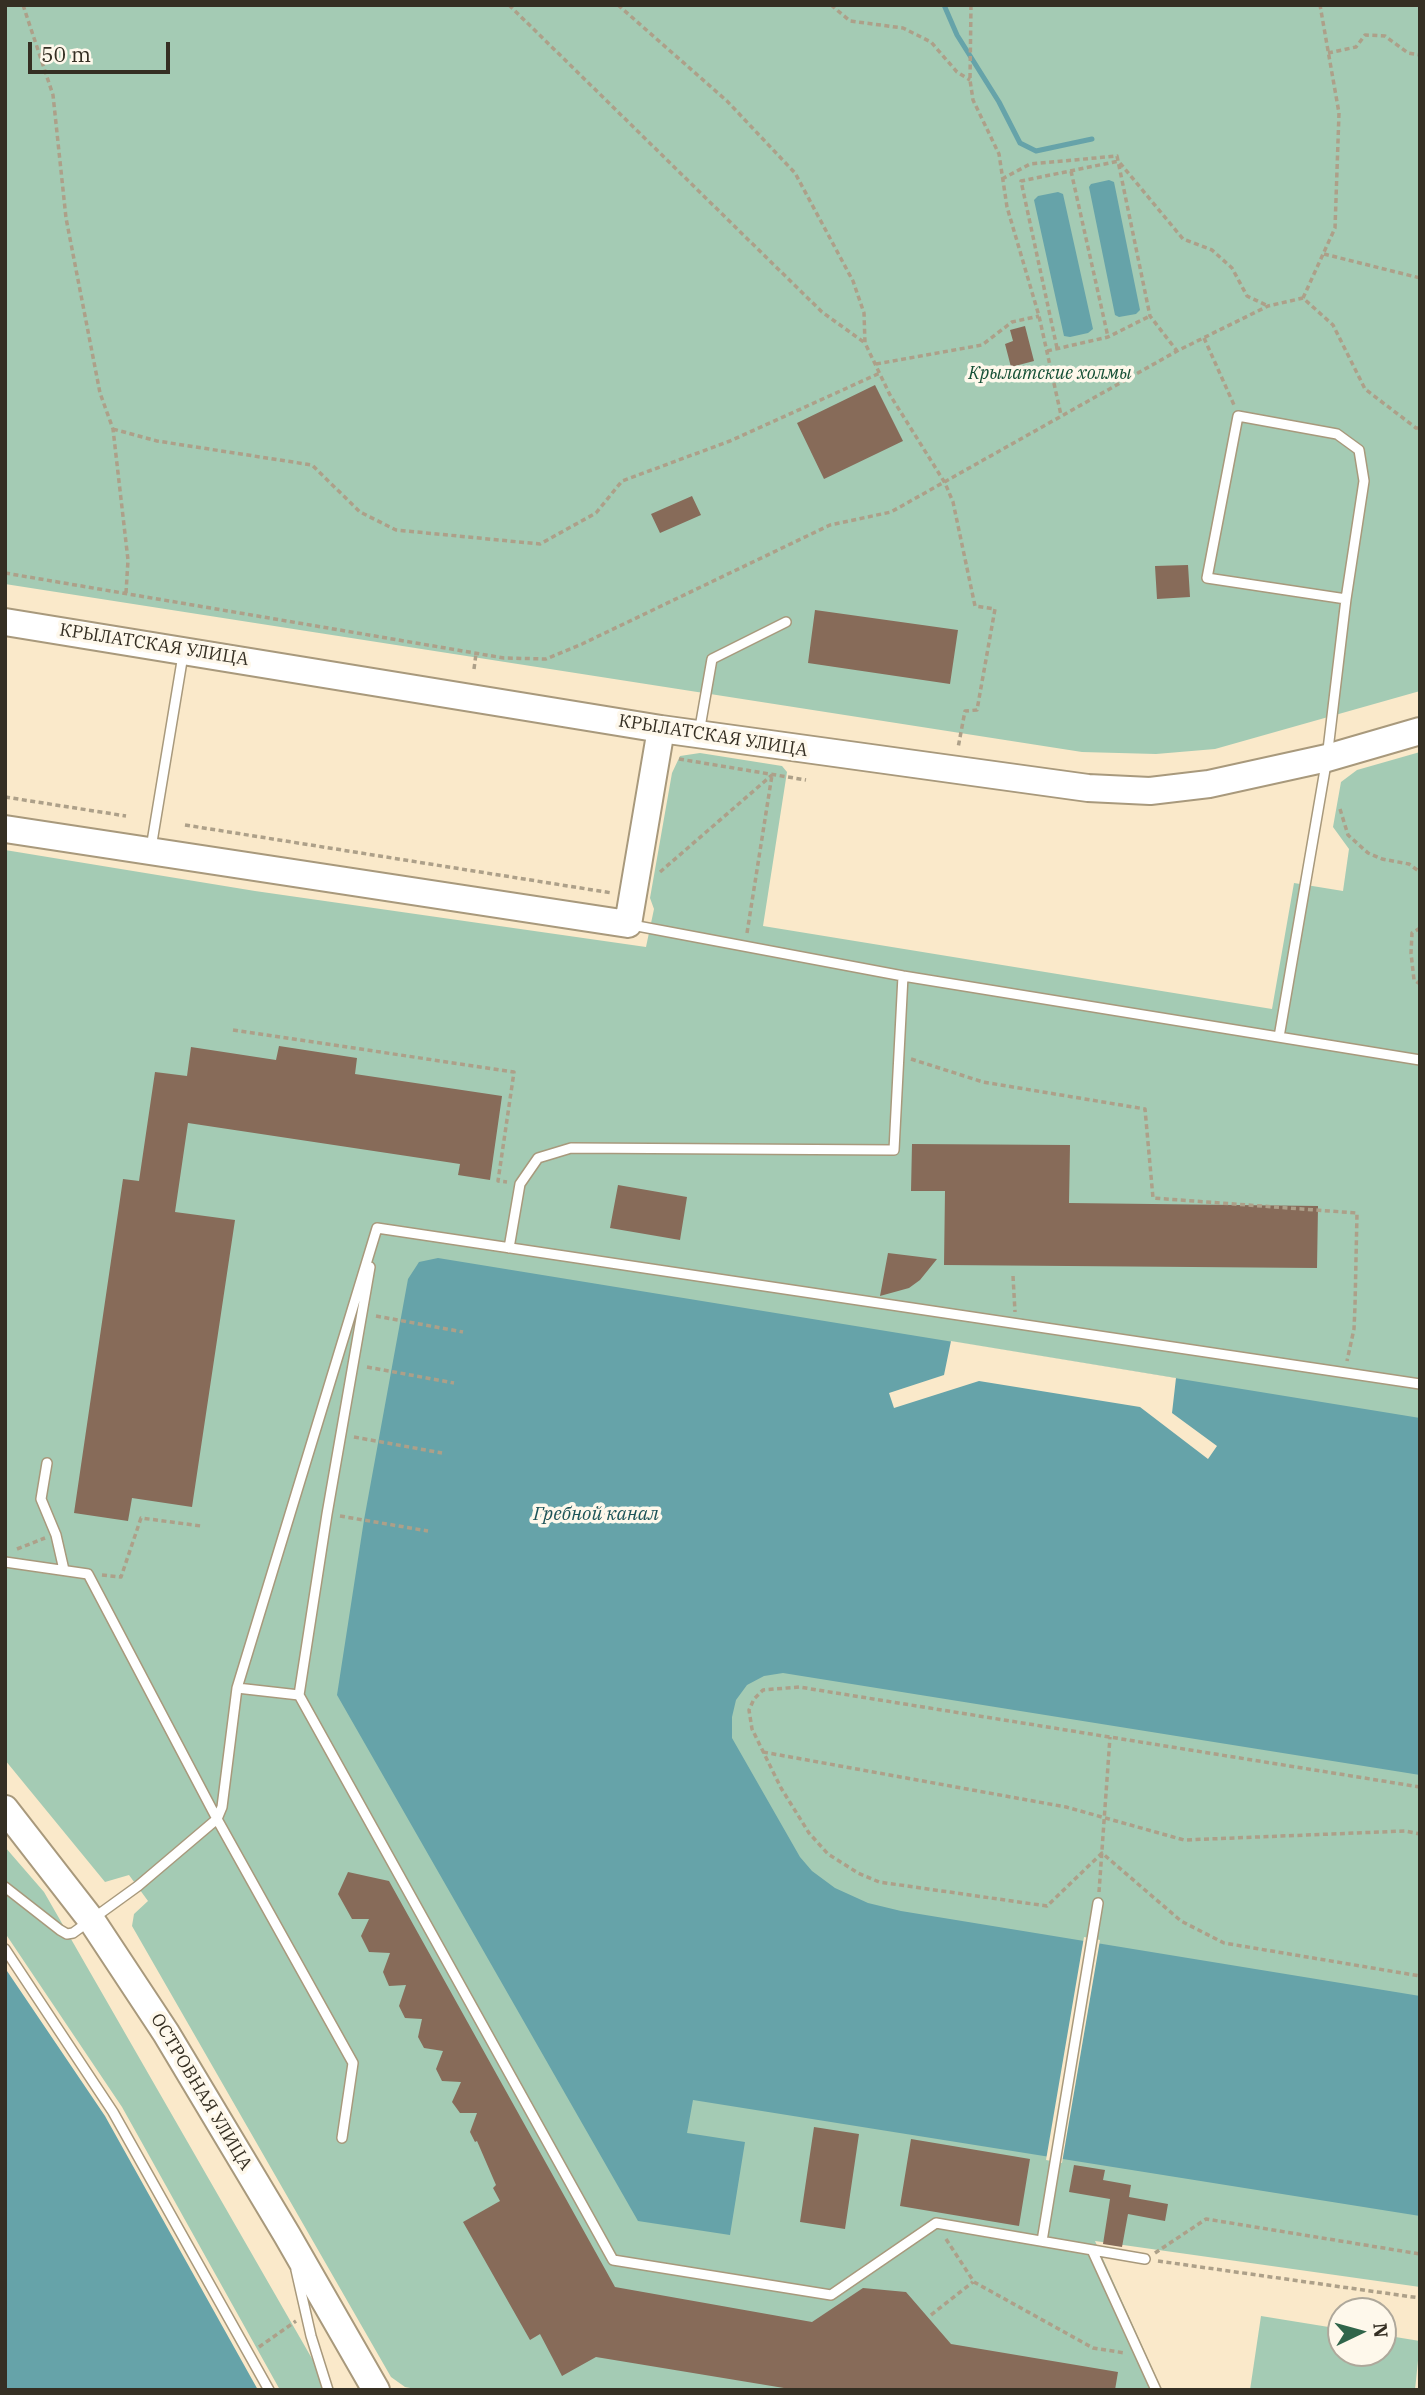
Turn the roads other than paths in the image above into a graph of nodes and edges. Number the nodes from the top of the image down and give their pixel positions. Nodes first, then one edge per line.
1 (1346, 598) junction
2 (5, 622) edge
3 (786, 622) dead end
4 (184, 649) junction
5 (661, 729) junction
6 (1420, 731) edge
7 (699, 734) junction
8 (1327, 758) junction
9 (5, 829) edge
10 (151, 850) junction
11 (628, 924) junction
12 (903, 976) junction
13 (1279, 1037) junction
14 (1420, 1060) edge
15 (377, 1227) junction
16 (509, 1248) junction
17 (1420, 1384) edge
18 (47, 1463) dead end
19 (5, 1562) edge
20 (64, 1570) junction
21 (237, 1688) junction
22 (299, 1695) junction
23 (5, 1809) edge
24 (217, 1819) junction
25 (5, 1887) edge
26 (1098, 1903) road end
27 (92, 1921) junction
28 (5, 1949) edge
29 (342, 2138) dead end
30 (287, 2235) junction
31 (1042, 2241) junction
32 (1092, 2250) junction
33 (1145, 2259) road end
34 (268, 2390) edge
35 (328, 2390) edge
36 (376, 2390) edge
37 (1156, 2390) edge

1 - 1 lane
1 - 8 lane
2 - 4 street, КРЫЛАТСКАЯ УЛИЦА
3 - 7 lane
4 - 5 street, КРЫЛАТСКАЯ УЛИЦА
4 - 10 lane
5 - 7 street, КРЫЛАТСКАЯ УЛИЦА
5 - 11 street
6 - 8 street, КРЫЛАТСКАЯ УЛИЦА
7 - 8 street, КРЫЛАТСКАЯ УЛИЦА
8 - 13 lane
9 - 10 street
10 - 11 street
11 - 12 lane
12 - 13 lane
12 - 16 lane
13 - 14 lane
15 - 16 lane
15 - 21 lane
15 - 22 lane
16 - 17 lane
18 - 20 lane
19 - 20 lane
20 - 24 lane
21 - 22 lane
21 - 24 lane
22 - 31 lane
23 - 27 street, ОСТРОВНАЯ УЛИЦА
24 - 27 lane
24 - 29 lane
25 - 27 lane
26 - 31 lane
27 - 30 street, ОСТРОВНАЯ УЛИЦА
28 - 34 lane
30 - 35 lane
30 - 36 street, ОСТРОВНАЯ УЛИЦА
31 - 32 lane
32 - 33 lane
32 - 37 lane

